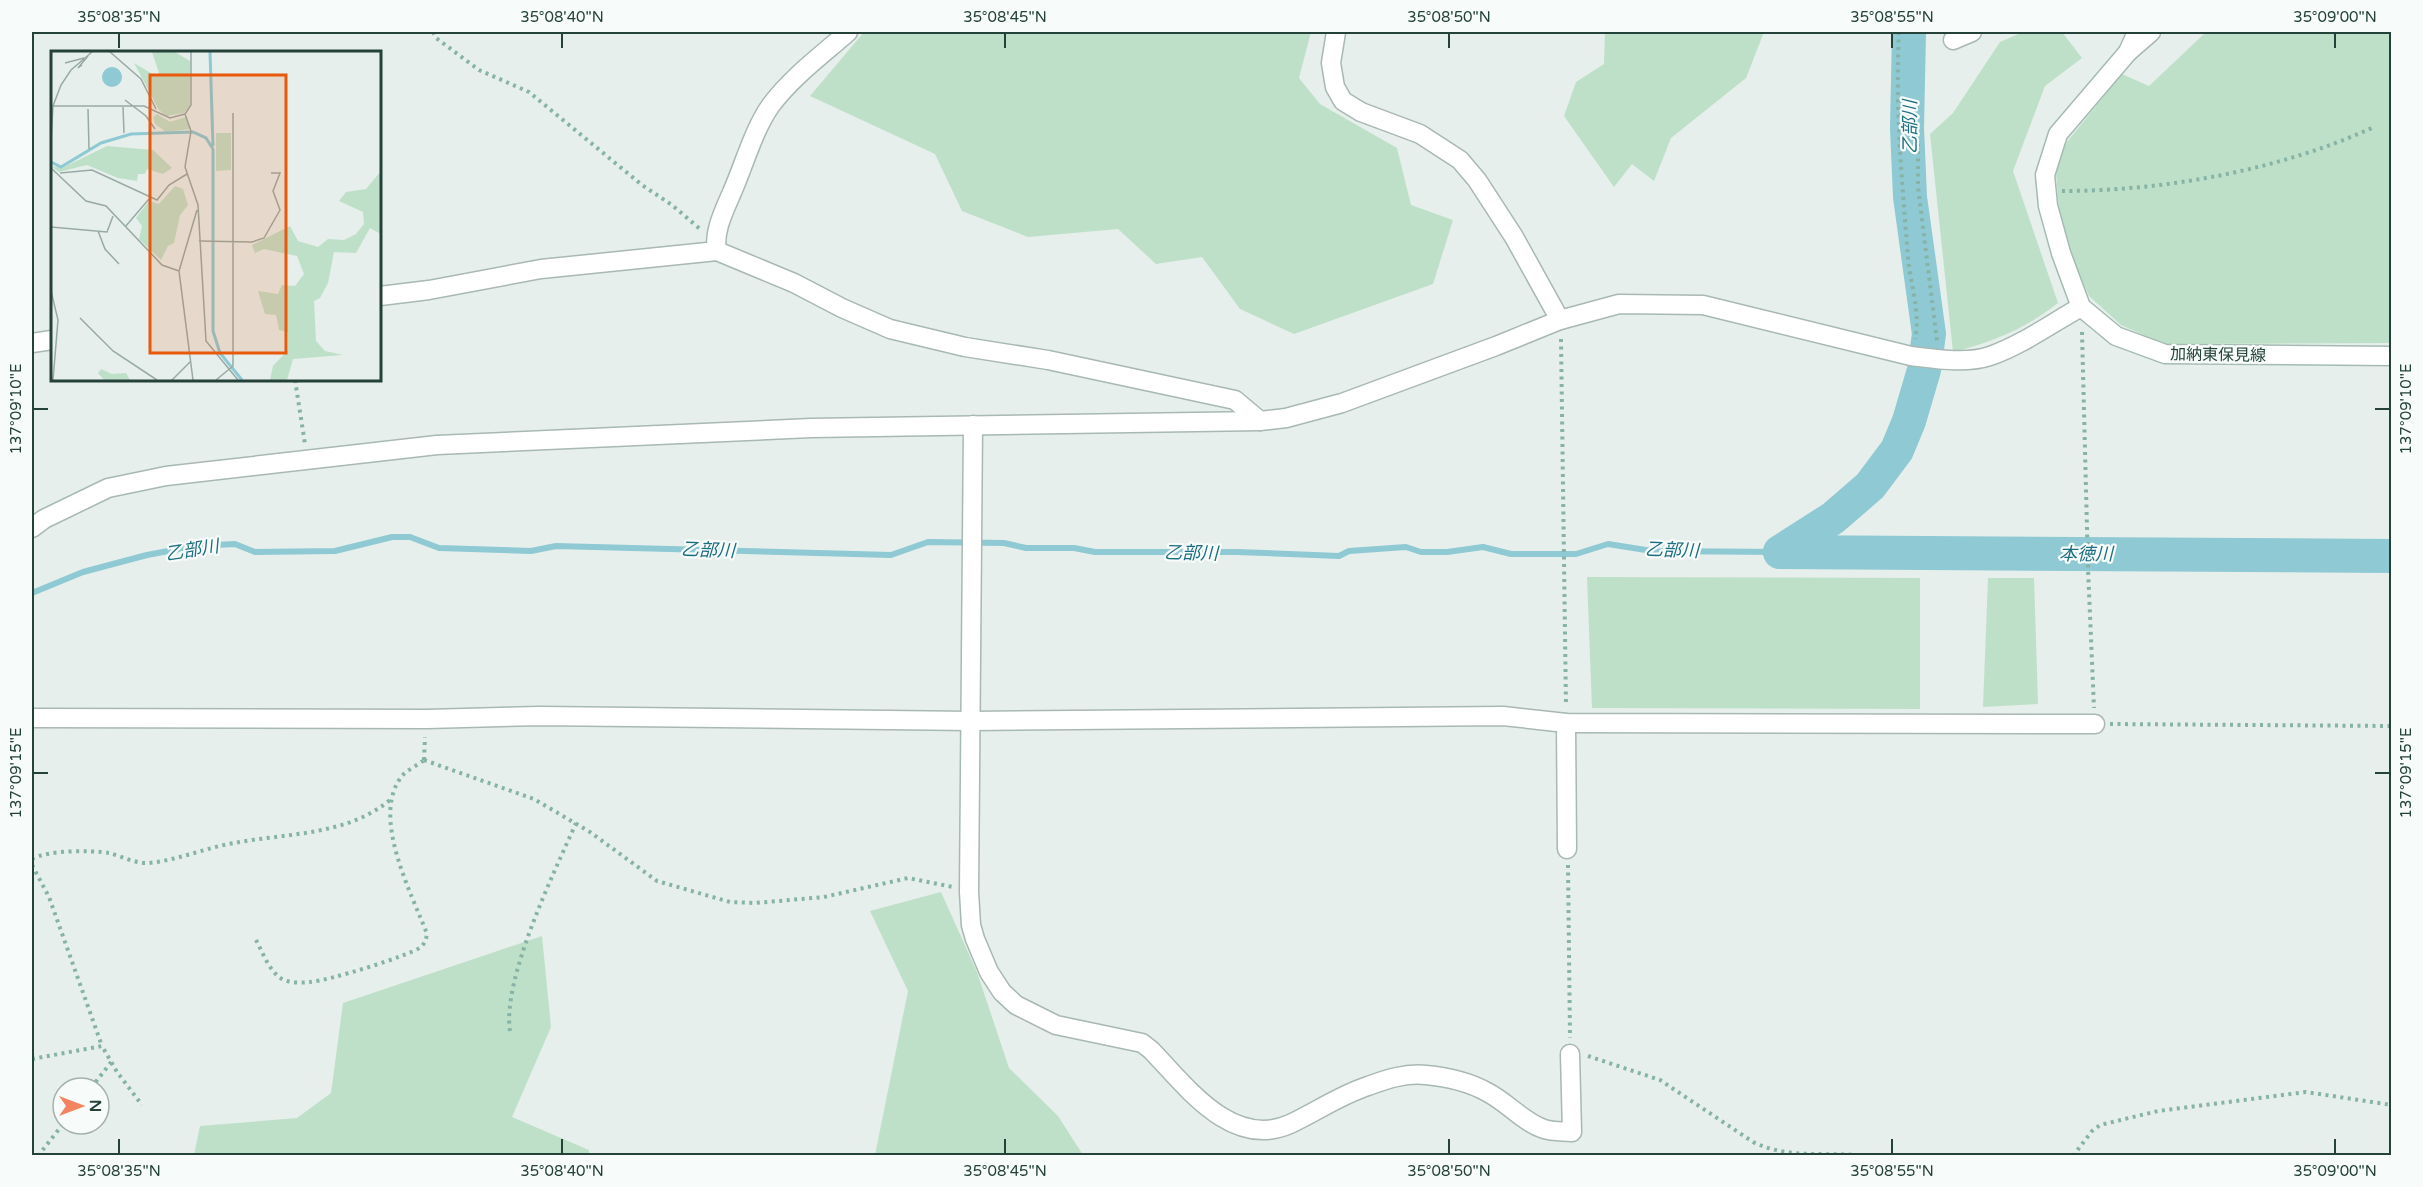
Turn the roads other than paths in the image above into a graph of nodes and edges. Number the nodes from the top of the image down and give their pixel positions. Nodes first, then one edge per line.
1 (848, 32) edge
2 (1336, 32) edge
3 (1972, 32) edge
4 (2137, 32) edge
5 (2151, 32) edge
6 (1953, 40) dead end
7 (2128, 52) junction
8 (716, 246) junction
9 (381, 296) edge
10 (2081, 307) junction
11 (1560, 320) junction
12 (51, 340) edge
13 (32, 343) edge
14 (2391, 356) edge
15 (1260, 421) junction
16 (973, 425) junction
17 (32, 528) edge
18 (32, 718) edge
19 (971, 721) junction
20 (1566, 723) junction
21 (2095, 724) road end
22 (1567, 849) road end
23 (1570, 1054) road end

1 - 8 street
2 - 11 street
3 - 6 street
4 - 7 street
5 - 7 street
7 - 10 street
8 - 9 street
8 - 15 street
10 - 11 street
10 - 14 street, 加納東保見線
11 - 15 street
12 - 13 street
15 - 16 street
16 - 17 street
16 - 19 street
18 - 19 street
19 - 20 street
19 - 23 street
20 - 21 street
20 - 22 street

